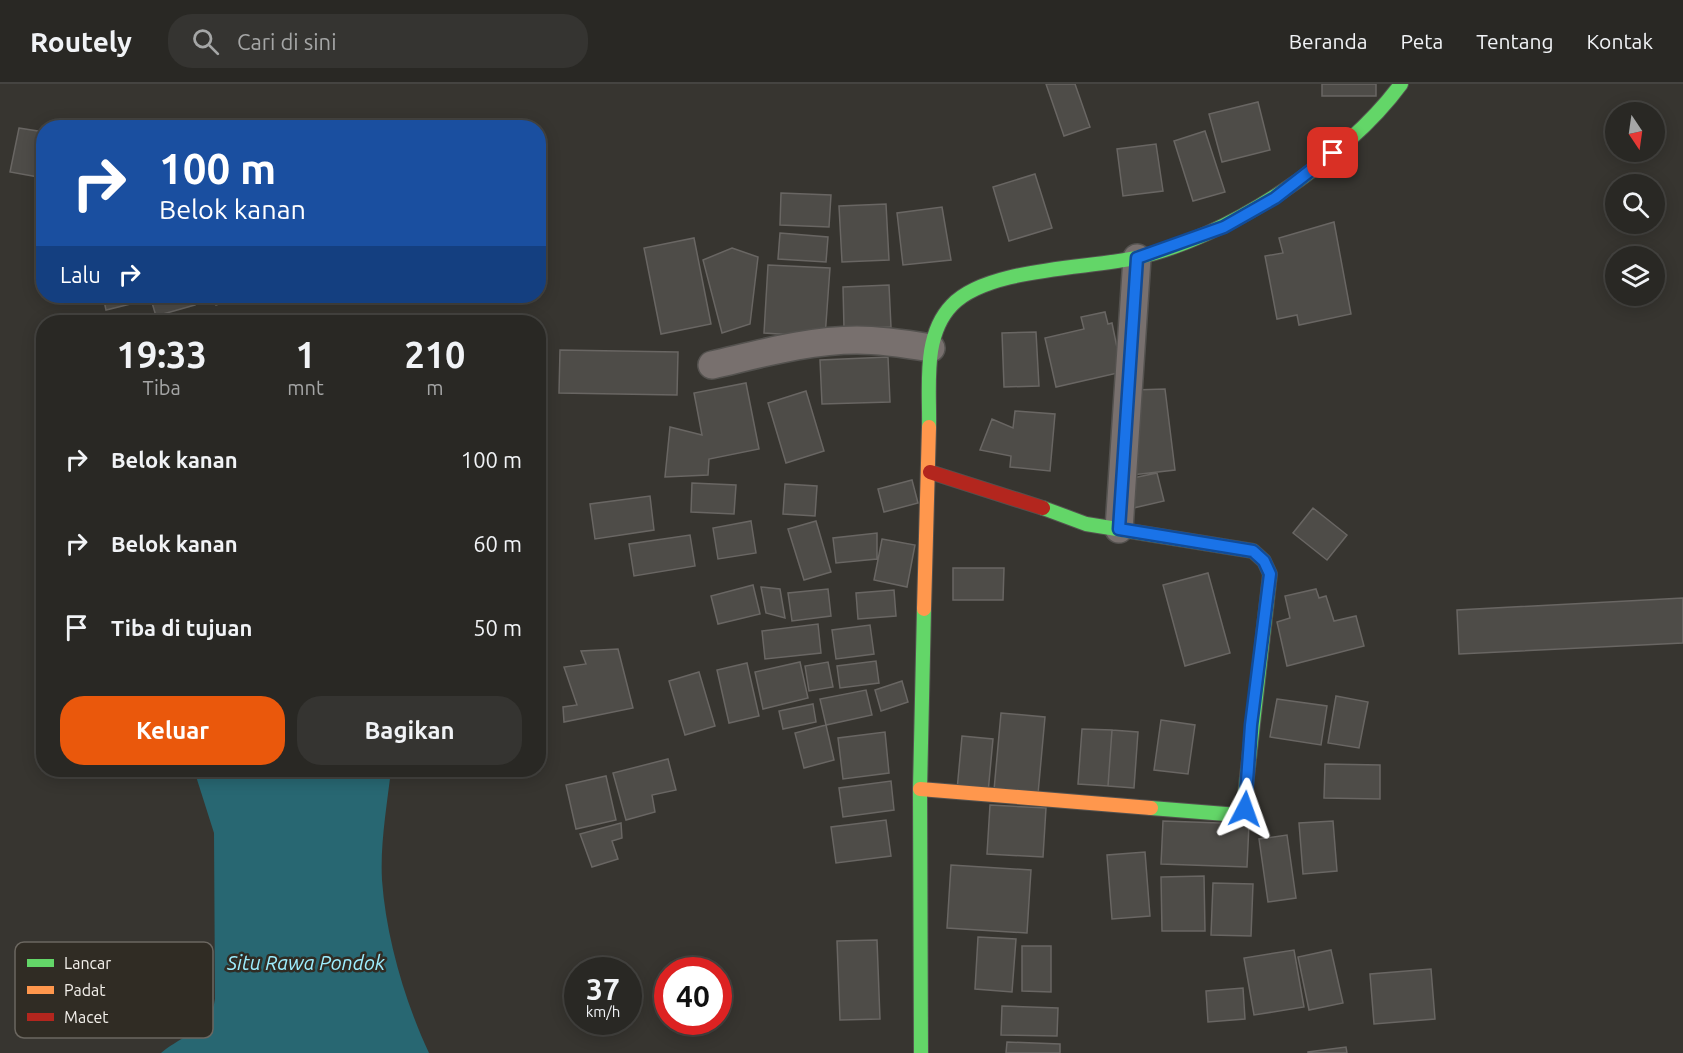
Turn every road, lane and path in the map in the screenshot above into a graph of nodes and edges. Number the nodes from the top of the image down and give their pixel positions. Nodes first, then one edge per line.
1 (1401, 84) edge
2 (1137, 258) junction
3 (931, 348) junction
4 (712, 365) dead end
5 (930, 472) junction
6 (1119, 529) junction
7 (920, 789) junction
8 (921, 1053) edge

1 - 2 street
2 - 3 street
2 - 6 street
3 - 4 street
3 - 5 street
5 - 6 street
5 - 7 street
6 - 7 street
7 - 8 street

